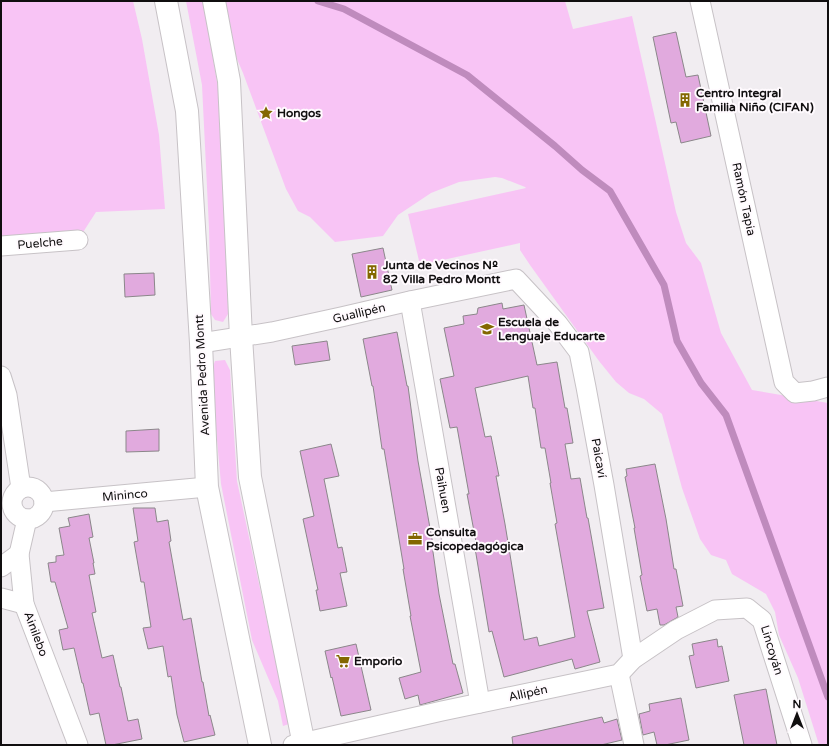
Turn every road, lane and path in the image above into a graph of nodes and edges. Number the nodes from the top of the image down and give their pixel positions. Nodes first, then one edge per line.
1 (166, 1) edge
2 (214, 1) edge
3 (700, 1) edge
4 (78, 240) dead end
5 (1, 246) edge
6 (516, 279) joint
7 (410, 301) junction
8 (241, 337) junction
9 (201, 342) junction
10 (1, 376) edge
11 (828, 387) edge
12 (4, 397) edge
13 (207, 487) junction
14 (21, 488) junction
15 (44, 502) junction
16 (27, 519) junction
17 (19, 554) junction
18 (1, 567) edge
19 (1, 598) edge
20 (24, 604) junction
21 (633, 659) junction
22 (619, 674) junction
23 (480, 703) junction
24 (300, 744) edge
25 (78, 745) edge
26 (260, 745) edge
27 (634, 745) edge
28 (802, 745) edge

1 - 9 main road, Avenida Pedro Montt
2 - 8 main road
3 - 11 street, Ramón Tapia
4 - 5 street, Puelche
6 - 7 street, Guallipén
6 - 21 street, Paicaví
7 - 8 street, Guallipén
7 - 23 street, Paihuen
8 - 9 street, Guallipén
8 - 24 main road
9 - 13 main road, Avenida Pedro Montt
10 - 12 street
12 - 14 street
13 - 15 street, Mininco
13 - 26 main road, Avenida Pedro Montt
14 - 15 street
14 - 16 street
15 - 16 street
16 - 17 street, Ainilebo
17 - 18 street
17 - 20 street, Ainilebo
19 - 20 street
20 - 25 street, Ainilebo
21 - 22 street
21 - 28 street, Lincoyán
22 - 23 street, Allipén
22 - 27 street
23 - 24 street, Allipén

